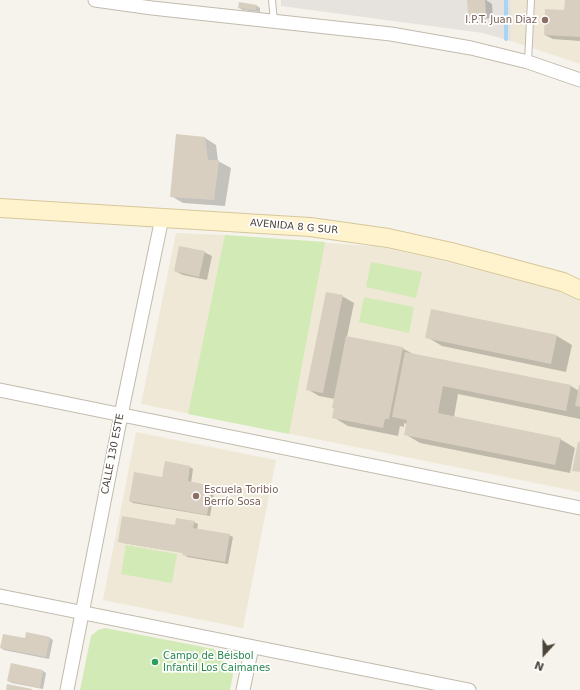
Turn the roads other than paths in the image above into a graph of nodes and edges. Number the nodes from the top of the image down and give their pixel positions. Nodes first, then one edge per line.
1 (95, 0) edge
2 (272, 0) edge
3 (531, 0) edge
4 (274, 21) junction
5 (528, 62) junction
6 (580, 80) edge
7 (0, 208) edge
8 (162, 218) junction
9 (580, 290) edge
10 (0, 390) edge
11 (121, 415) junction
12 (580, 508) edge
13 (0, 596) edge
14 (83, 613) junction
15 (252, 647) junction
16 (67, 690) edge
17 (243, 690) edge
18 (469, 690) edge

1 - 4 street
2 - 4 lane
3 - 5 lane
4 - 5 street
5 - 6 street
7 - 8 street, AVENIDA 8 G SUR
8 - 9 street, AVENIDA 8 G SUR
8 - 11 street, CALLE 130 ESTE
10 - 11 street
11 - 12 street
11 - 14 street, CALLE 130 ESTE
13 - 14 street
14 - 15 street
14 - 16 street, CALLE 130 ESTE
15 - 17 street
15 - 18 street

